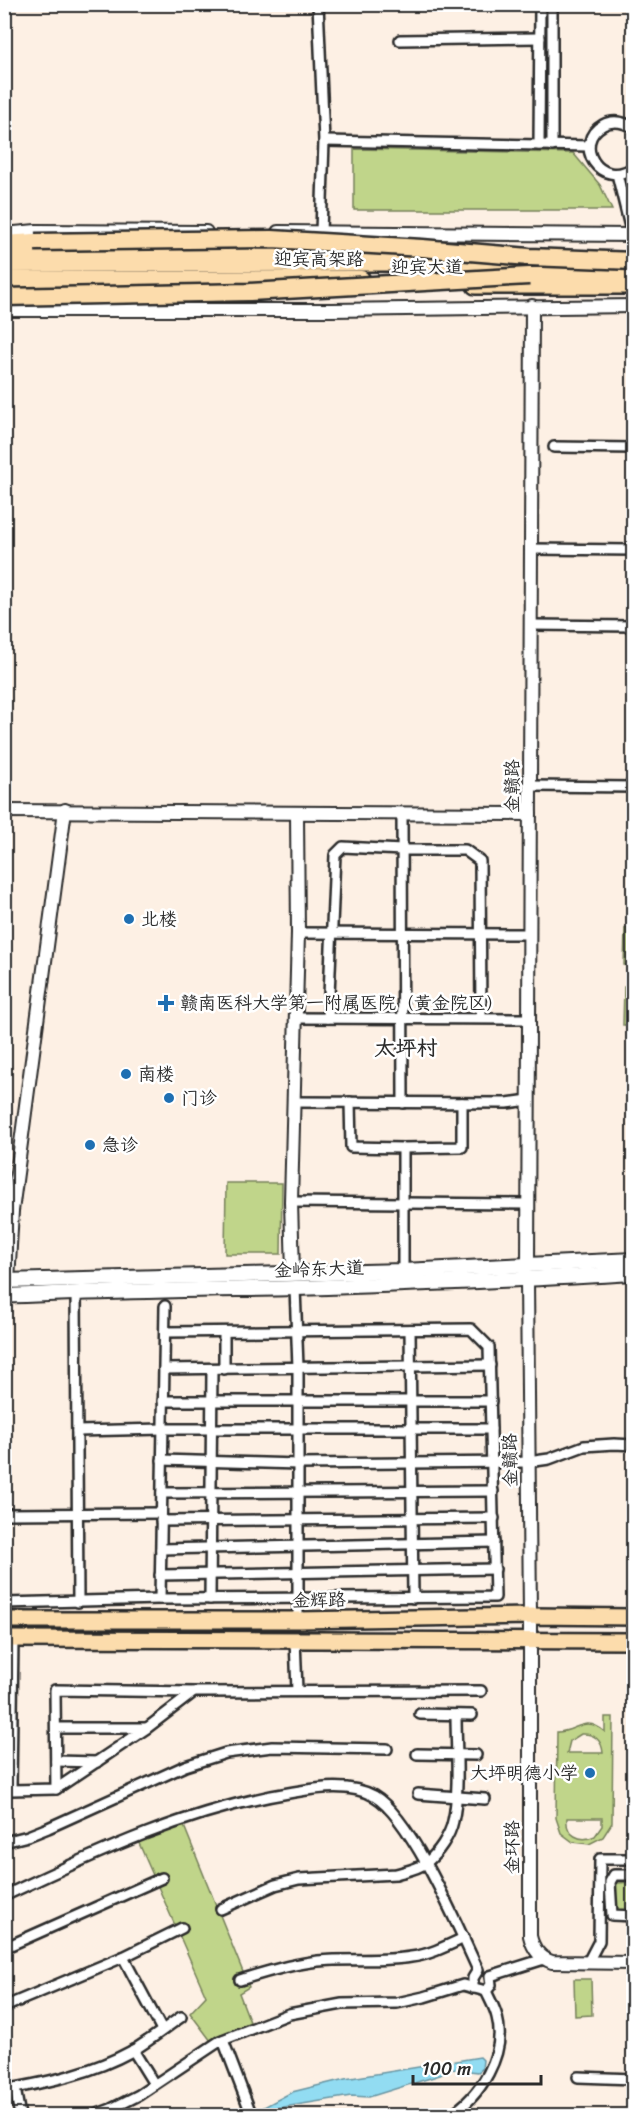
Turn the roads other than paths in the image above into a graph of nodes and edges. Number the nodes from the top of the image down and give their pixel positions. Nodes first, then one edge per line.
1 (318, 4) edge
2 (540, 4) edge
3 (552, 4) edge
4 (540, 38) junction
5 (400, 40) dead end
6 (633, 128) edge
7 (324, 141) junction
8 (539, 145) junction
9 (552, 146) junction
10 (589, 146) junction
11 (633, 167) edge
12 (617, 174) junction
13 (321, 232) junction
14 (4, 234) edge
15 (633, 235) edge
16 (4, 244) edge
17 (4, 253) edge
18 (633, 255) edge
19 (633, 262) edge
20 (4, 264) edge
21 (529, 276) junction
22 (633, 276) edge
23 (4, 280) edge
24 (633, 286) edge
25 (4, 288) edge
26 (4, 297) edge
27 (532, 306) junction
28 (633, 306) edge
29 (4, 310) edge
30 (554, 447) dead end
31 (633, 448) edge
32 (531, 549) junction
33 (633, 550) edge
34 (531, 625) junction
35 (633, 626) edge
36 (530, 786) junction
37 (633, 787) edge
38 (65, 810) junction
39 (4, 811) edge
40 (402, 813) junction
41 (297, 814) junction
42 (530, 814) junction
43 (402, 850) junction
44 (297, 933) junction
45 (331, 933) junction
46 (402, 934) junction
47 (480, 934) junction
48 (530, 934) junction
49 (295, 1018) junction
50 (328, 1018) junction
51 (402, 1018) junction
52 (481, 1018) junction
53 (529, 1019) junction
54 (529, 1100) junction
55 (293, 1102) junction
56 (350, 1102) junction
57 (403, 1102) junction
58 (462, 1103) junction
59 (403, 1148) junction
60 (291, 1202) junction
61 (403, 1203) junction
62 (528, 1204) junction
63 (633, 1260) edge
64 (403, 1271) junction
65 (293, 1273) junction
66 (527, 1273) junction
67 (633, 1273) edge
68 (6, 1281) edge
69 (295, 1288) junction
70 (76, 1292) junction
71 (4, 1296) edge
72 (165, 1306) dead end
73 (410, 1330) junction
74 (297, 1331) junction
75 (165, 1332) junction
76 (224, 1332) junction
77 (490, 1365) junction
78 (410, 1366) junction
79 (298, 1367) junction
80 (164, 1369) junction
81 (212, 1369) junction
82 (224, 1369) junction
83 (163, 1401) junction
84 (212, 1401) junction
85 (298, 1401) junction
86 (411, 1401) junction
87 (491, 1401) junction
88 (163, 1429) junction
89 (212, 1429) junction
90 (298, 1429) junction
91 (411, 1429) junction
92 (491, 1429) junction
93 (77, 1431) junction
94 (633, 1445) edge
95 (162, 1460) junction
96 (411, 1462) junction
97 (492, 1462) junction
98 (528, 1462) junction
99 (211, 1463) junction
100 (298, 1464) junction
101 (493, 1491) junction
102 (299, 1492) junction
103 (412, 1492) junction
104 (162, 1493) junction
105 (211, 1493) junction
106 (77, 1513) junction
107 (4, 1514) edge
108 (161, 1517) junction
109 (494, 1518) junction
110 (412, 1519) junction
111 (299, 1520) junction
112 (211, 1521) junction
113 (494, 1542) junction
114 (412, 1544) junction
115 (299, 1546) junction
116 (210, 1548) junction
117 (161, 1549) junction
118 (495, 1569) junction
119 (413, 1570) junction
120 (299, 1572) junction
121 (210, 1574) junction
122 (160, 1575) junction
123 (300, 1598) junction
124 (413, 1598) junction
125 (160, 1599) junction
126 (210, 1599) junction
127 (78, 1602) junction
128 (4, 1603) edge
129 (530, 1616) junction
130 (633, 1617) edge
131 (4, 1620) edge
132 (298, 1620) junction
133 (9, 1639) edge
134 (295, 1639) junction
135 (530, 1640) junction
136 (633, 1641) edge
137 (297, 1691) junction
138 (481, 1691) dead end
139 (194, 1692) junction
140 (420, 1714) dead end
141 (472, 1714) dead end
142 (456, 1715) junction
143 (56, 1728) junction
144 (147, 1728) junction
145 (387, 1749) dead end
146 (417, 1754) dead end
147 (456, 1755) junction
148 (476, 1755) dead end
149 (56, 1761) junction
150 (97, 1762) junction
151 (56, 1789) junction
152 (418, 1794) dead end
153 (456, 1797) junction
154 (486, 1799) dead end
155 (4, 1842) edge
156 (633, 1859) edge
157 (425, 1864) junction
158 (633, 1875) edge
159 (162, 1878) dead end
160 (4, 1882) edge
161 (8, 1894) edge
162 (222, 1909) dead end
163 (633, 1916) edge
164 (182, 1928) dead end
165 (464, 1938) junction
166 (4, 1948) edge
167 (123, 1957) junction
168 (544, 1959) junction
169 (588, 1962) junction
170 (633, 1963) edge
171 (478, 1970) junction
172 (490, 1976) junction
173 (240, 1980) dead end
174 (473, 1988) junction
175 (486, 1991) junction
176 (4, 2007) edge
177 (181, 2017) dead end
178 (162, 2030) junction
179 (223, 2040) junction
180 (133, 2050) junction
181 (578, 2077) dead end
182 (633, 2079) edge
183 (154, 2084) junction
184 (15, 2088) junction
185 (4, 2090) edge
186 (20, 2115) edge
187 (92, 2115) edge
188 (252, 2115) edge
189 (449, 2115) edge

1 - 7 street
2 - 4 street
3 - 9 street
4 - 5 street
4 - 8 street
6 - 10 street
7 - 8 street
7 - 13 street
8 - 9 street
9 - 10 street
10 - 12 street
11 - 12 street
12 - 15 street
13 - 14 street
13 - 15 street
16 - 19 highway, bridge
17 - 18 main road, 迎宾大道
19 - 20 highway, 迎宾高架路, bridge
21 - 22 highway, 迎宾高架路
21 - 23 highway, 迎宾高架路, bridge
21 - 26 highway, bridge
24 - 25 main road, 迎宾大道
27 - 28 street
27 - 29 street
27 - 32 street, 金赣路
30 - 31 street
32 - 33 street
32 - 34 street, 金赣路
34 - 35 street
34 - 36 street, 金赣路
36 - 37 street
36 - 42 street, 金赣路
38 - 39 street
38 - 41 street
38 - 68 street
40 - 41 street
40 - 42 street
40 - 43 street
41 - 44 street
42 - 48 street, 金赣路
43 - 45 street
43 - 46 street
43 - 47 street
44 - 45 street
44 - 49 street
45 - 46 street
45 - 50 street
46 - 47 street
46 - 51 street
47 - 48 street
47 - 52 street
48 - 53 street, 金赣路
49 - 50 street
49 - 55 street
50 - 51 street
51 - 52 street
51 - 57 street
52 - 53 street
53 - 54 street, 金赣路
54 - 58 street
54 - 62 street, 金赣路
55 - 56 street
55 - 60 street
56 - 57 street
56 - 59 street
57 - 58 street
58 - 59 street
59 - 61 street
60 - 61 street
60 - 65 street
61 - 62 street
61 - 64 street
62 - 66 street, 金赣路
63 - 66 main road, 金岭东大道
64 - 65 main road, 金岭东大道
64 - 66 main road, 金岭东大道
65 - 68 main road, 金岭东大道
66 - 67 main road, 金岭东大道
66 - 69 main road, 金岭东大道
66 - 98 street, 金赣路
69 - 70 main road, 金岭东大道
69 - 74 street
70 - 71 main road, 金岭东大道
70 - 93 street
72 - 75 street
73 - 74 street
73 - 77 street
73 - 78 street
74 - 76 street
74 - 79 street
75 - 76 street
75 - 80 street
76 - 82 street
77 - 78 street
77 - 87 street
78 - 79 street
78 - 86 street
79 - 82 street
79 - 85 street
80 - 81 street
80 - 83 street
81 - 82 street
81 - 84 street
83 - 84 street
83 - 88 street
84 - 85 street
84 - 89 street
85 - 86 street
85 - 90 street
86 - 87 street
86 - 91 street
87 - 92 street
88 - 89 street
88 - 93 street
88 - 95 street
89 - 90 street
89 - 99 street
90 - 91 street
90 - 100 street
91 - 92 street
91 - 96 street
92 - 97 street
93 - 106 street
94 - 98 street
95 - 99 street
95 - 104 street
96 - 97 street
96 - 100 street
96 - 103 street
97 - 98 street
97 - 101 street
98 - 129 street, 金赣路
99 - 100 street
99 - 105 street
100 - 102 street
101 - 103 street
101 - 109 street
102 - 103 street
102 - 105 street
102 - 111 street
103 - 110 street
104 - 105 street
104 - 108 street
105 - 112 street
106 - 107 street
106 - 108 street
106 - 127 street
108 - 112 street
108 - 117 street
109 - 110 street
109 - 113 street
110 - 111 street
110 - 114 street
111 - 112 street
111 - 115 street
112 - 116 street
113 - 114 street
113 - 118 street
114 - 115 street
114 - 119 street
115 - 116 street
115 - 120 street
116 - 117 street
116 - 121 street
117 - 122 street
118 - 119 street
118 - 124 street
119 - 120 street
119 - 124 street
120 - 121 street
120 - 123 street
121 - 122 street
121 - 126 street
122 - 125 street
123 - 124 street
123 - 126 street
123 - 132 street
125 - 126 street
125 - 127 street
127 - 128 street
129 - 130 main road, 金辉路
129 - 132 main road, 金辉路
129 - 135 street, 金赣路
131 - 132 main road, 金辉路
133 - 134 main road
133 - 151 street
134 - 135 main road
134 - 137 street
135 - 136 main road
135 - 168 street, 金环路
137 - 138 street
137 - 139 street
139 - 143 street
139 - 144 street
140 - 142 street
141 - 142 street
142 - 147 street
143 - 144 street
143 - 149 street
144 - 150 street
145 - 155 street
146 - 147 street
147 - 148 street
147 - 153 street
149 - 150 street
149 - 151 street
150 - 151 street
152 - 153 street
153 - 154 street
153 - 157 street
156 - 169 street
157 - 161 street
157 - 162 street
157 - 165 street
158 - 163 street
159 - 166 street
160 - 161 street
164 - 167 street
165 - 171 street
165 - 173 street
167 - 176 street
167 - 178 street
168 - 169 street
168 - 172 street
169 - 170 street
171 - 172 street
171 - 174 street
172 - 175 street
174 - 175 street
174 - 179 street
175 - 189 street
177 - 178 street
178 - 180 street
179 - 183 street
179 - 188 street
180 - 183 street
180 - 184 street
181 - 182 street
183 - 187 street
184 - 185 street
184 - 186 street

